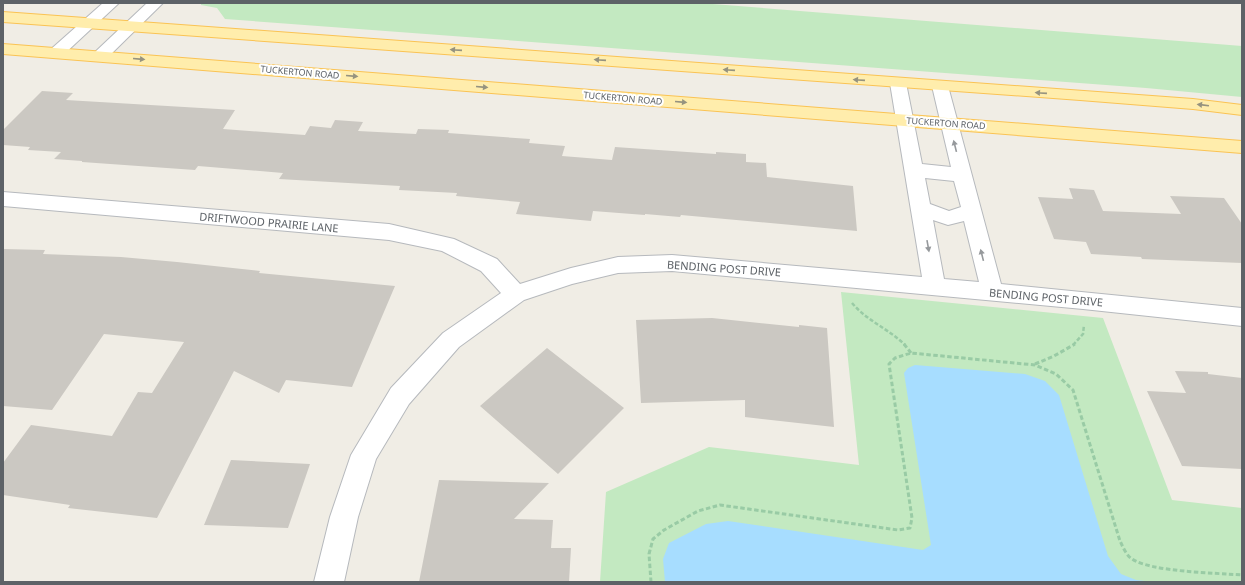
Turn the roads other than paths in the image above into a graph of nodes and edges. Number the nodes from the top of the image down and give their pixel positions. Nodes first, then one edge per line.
1 (112, 3) edge
2 (156, 3) edge
3 (3, 17) edge
4 (90, 22) junction
5 (132, 26) junction
6 (3, 49) edge
7 (56, 53) junction
8 (100, 56) junction
9 (898, 83) junction
10 (940, 86) junction
11 (1242, 110) edge
12 (905, 120) junction
13 (950, 124) junction
14 (1242, 147) edge
15 (914, 170) junction
16 (962, 175) junction
17 (3, 199) edge
18 (921, 208) junction
19 (972, 211) junction
20 (935, 287) junction
21 (992, 292) junction
22 (516, 294) junction
23 (1242, 317) edge
24 (329, 582) edge

1 - 4 street
2 - 5 street
3 - 4 main road
4 - 5 main road
4 - 7 street
5 - 8 street
9 -> 5 main road
6 - 7 main road, TUCKERTON ROAD
7 - 8 main road, TUCKERTON ROAD
8 -> 12 main road, TUCKERTON ROAD
9 - 10 main road
9 - 12 street
11 -> 10 main road
10 - 13 street
12 - 13 main road, TUCKERTON ROAD
12 - 15 street
13 - 14 main road, TUCKERTON ROAD
16 -> 13 street
15 - 16 street
15 - 18 street
16 - 19 street
17 - 22 street, DRIFTWOOD PRAIRIE LANE
18 - 19 street
18 -> 20 street
21 -> 19 street
20 - 21 street, BENDING POST DRIVE
20 - 22 street, BENDING POST DRIVE
21 - 23 street, BENDING POST DRIVE
22 - 24 street, BENDING POST DRIVE

